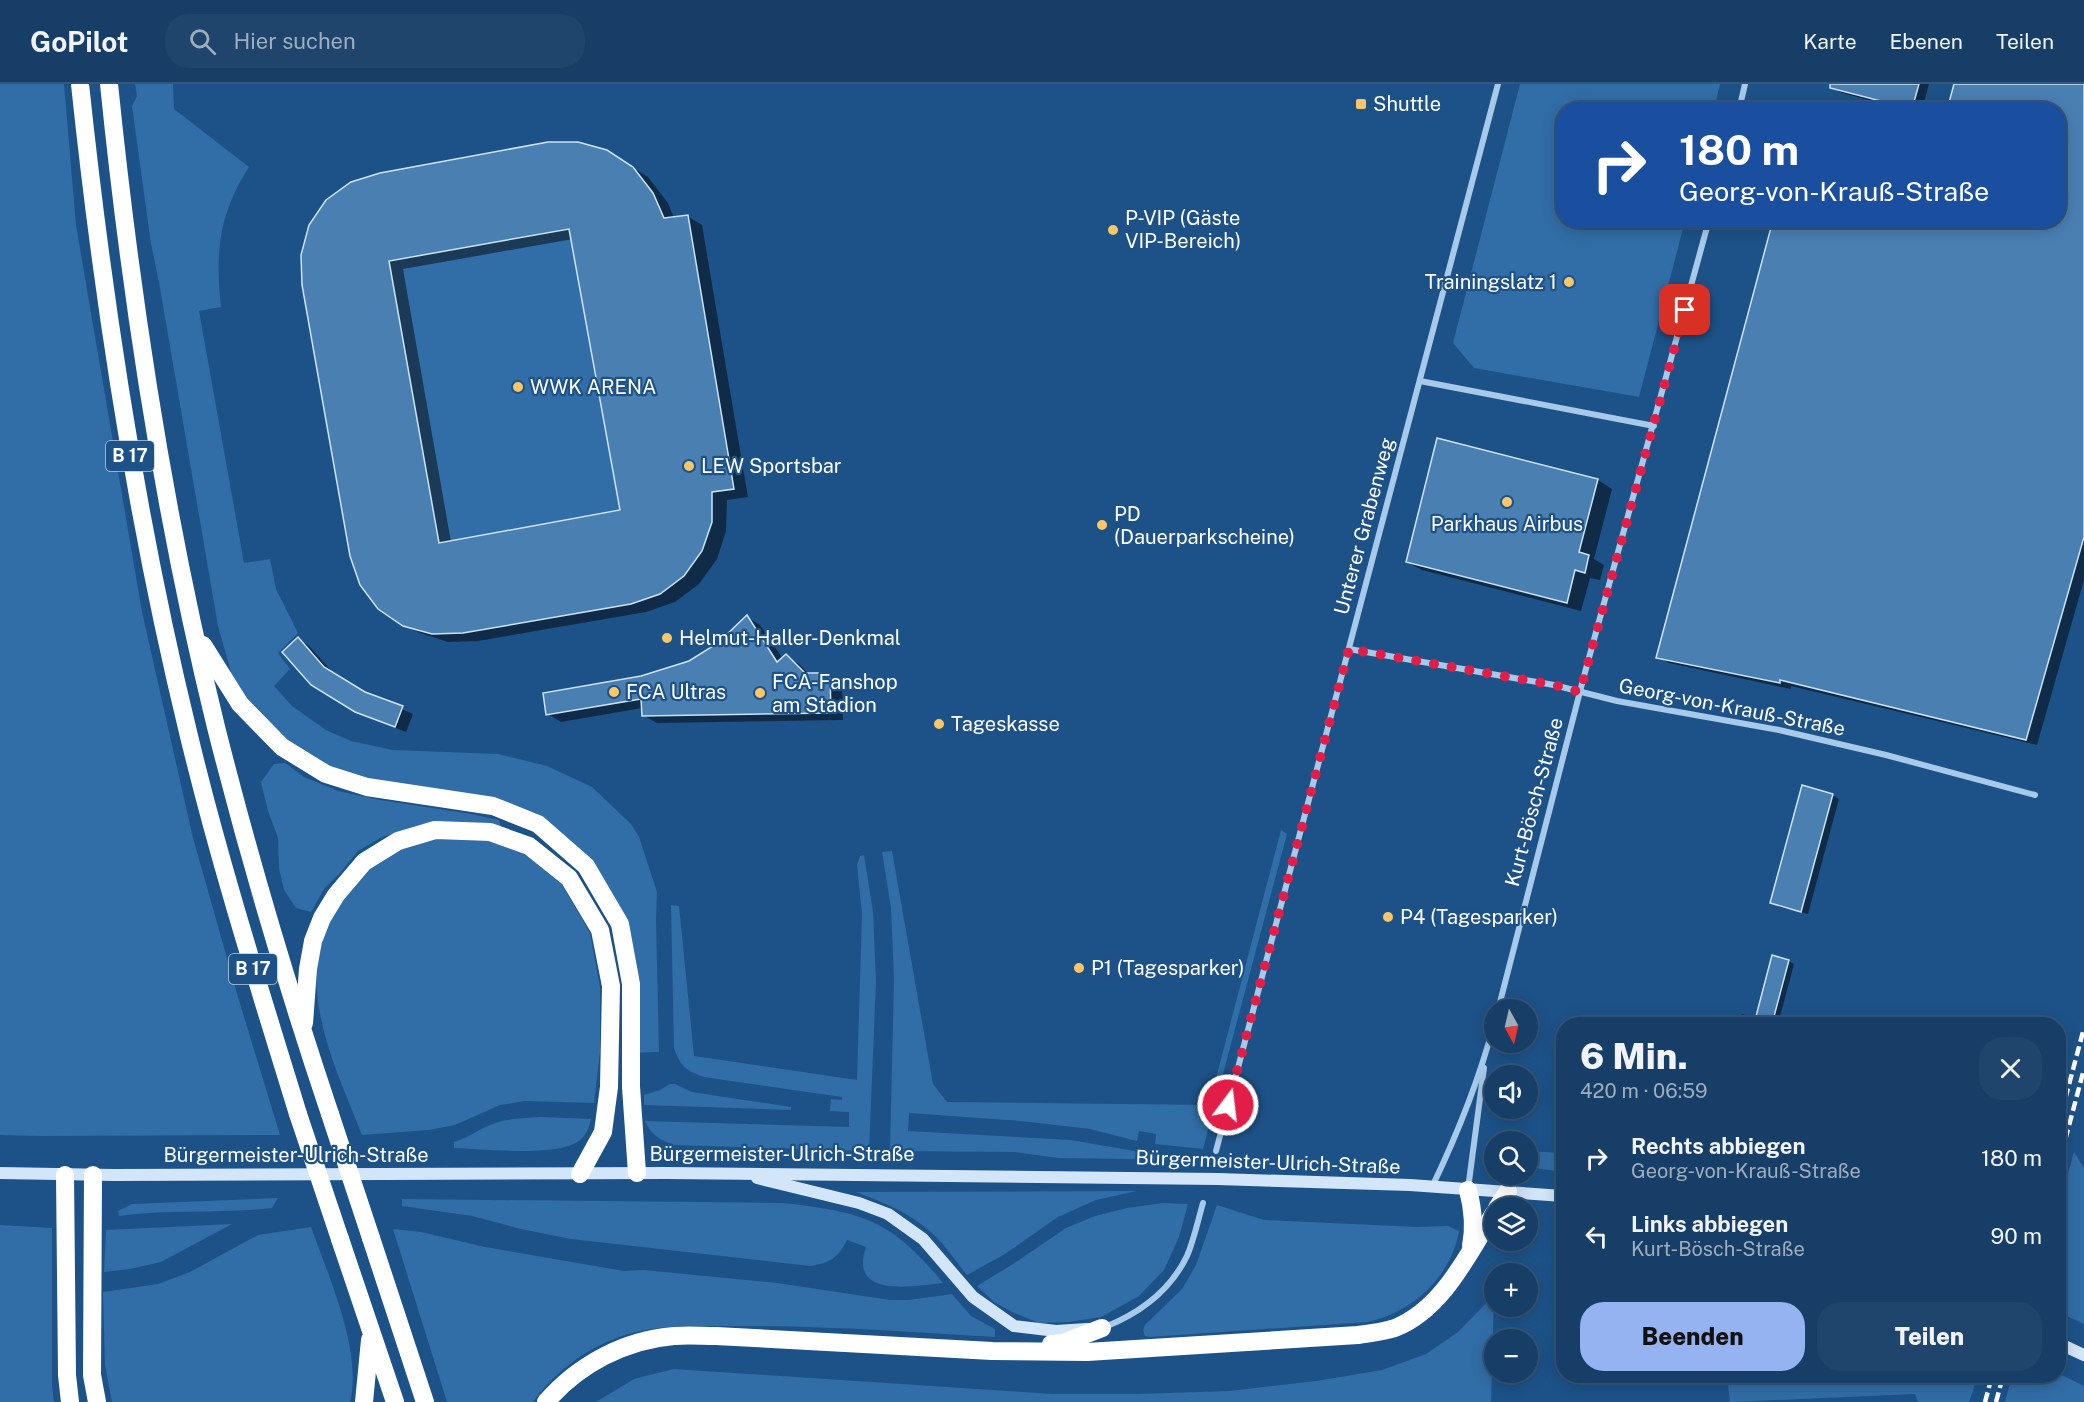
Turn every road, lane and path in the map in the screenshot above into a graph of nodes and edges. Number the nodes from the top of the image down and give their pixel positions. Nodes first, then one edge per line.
1 (80, 84) edge
2 (109, 84) edge
3 (1498, 84) edge
4 (1745, 84) edge
5 (1741, 102) edge
6 (1707, 228) edge
7 (1420, 381) junction
8 (1654, 426) junction
9 (195, 634) junction
10 (1349, 649) junction
11 (1580, 692) junction
12 (2036, 795) dead end
13 (1501, 999) edge
14 (303, 1034) junction
15 (1486, 1053) edge
16 (1485, 1057) junction
17 (1216, 1150) dead end
18 (0, 1173) edge
19 (580, 1173) junction
20 (637, 1173) junction
21 (736, 1173) junction
22 (65, 1175) junction
23 (93, 1175) junction
24 (1432, 1187) junction
25 (1468, 1190) junction
26 (1508, 1191) junction
27 (1556, 1196) edge
28 (1504, 1197) edge
29 (1203, 1203) dead end
30 (1484, 1229) edge
31 (1470, 1251) junction
32 (1102, 1328) junction
33 (370, 1329) junction
34 (2066, 1347) edge
35 (992, 1351) junction
36 (2084, 1355) edge
37 (70, 1402) edge
38 (97, 1402) edge
39 (364, 1402) edge
40 (395, 1402) edge
41 (426, 1402) edge
42 (546, 1402) edge

1 - 33 highway, B 17, bridge
2 - 9 highway, B 17
3 - 7 street, Unterer Grabenweg
4 - 5 street
6 - 8 street, Kurt-Bösch-Straße
7 - 8 street
7 - 10 street, Unterer Grabenweg
8 - 11 street, Kurt-Bösch-Straße
9 - 14 highway, B 17
9 - 20 highway
10 - 11 street, Georg-von-Krauß-Straße
10 - 17 street, Unterer Grabenweg
11 - 12 street, Georg-von-Krauß-Straße
11 - 13 street, Kurt-Bösch-Straße
14 - 19 highway
14 - 41 highway, B 17, bridge
15 - 16 street
16 - 24 street
16 - 25 street
18 - 22 main road, Bürgermeister-Ulrich-Straße
19 - 20 main road, Bürgermeister-Ulrich-Straße
19 - 23 main road, Bürgermeister-Ulrich-Straße
20 - 21 main road, Bürgermeister-Ulrich-Straße
21 - 24 main road, Bürgermeister-Ulrich-Straße
21 - 32 main road
22 - 23 main road, Bürgermeister-Ulrich-Straße
22 - 37 highway
23 - 38 highway
24 - 25 main road, Bürgermeister-Ulrich-Straße
25 - 26 main road, Bürgermeister-Ulrich-Straße
25 - 31 highway
26 - 27 main road, Bürgermeister-Ulrich-Straße
26 - 28 highway
29 - 32 street
30 - 31 highway
31 - 35 highway
32 - 35 highway
33 - 39 highway
33 - 40 highway, B 17
34 - 36 main road
35 - 42 highway

